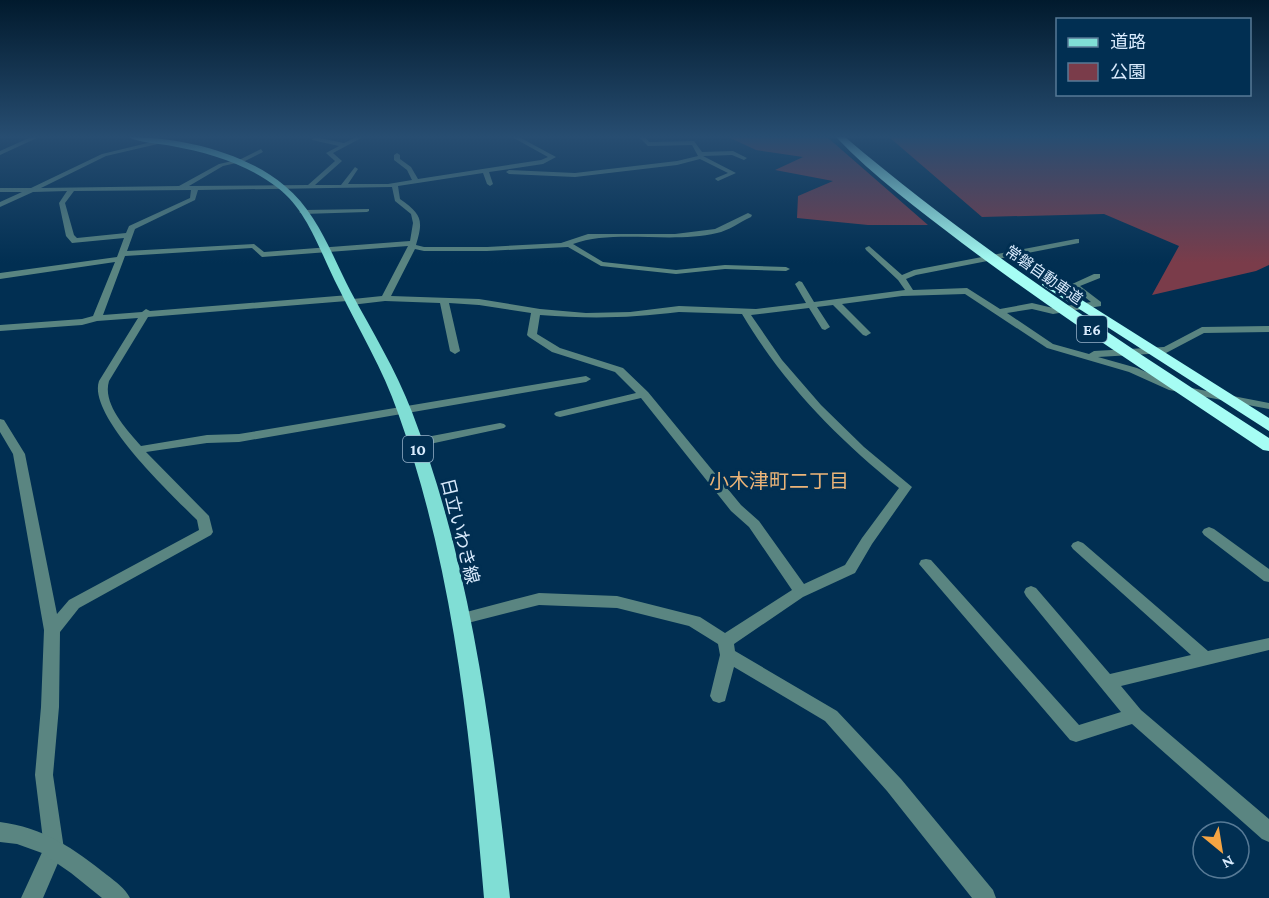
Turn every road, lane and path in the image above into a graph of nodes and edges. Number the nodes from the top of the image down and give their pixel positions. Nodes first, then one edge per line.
1 (56, 179) edge
2 (197, 179) edge
3 (266, 179) edge
4 (318, 179) edge
5 (348, 179) edge
6 (428, 179) edge
7 (488, 179) edge
8 (890, 179) edge
9 (905, 179) edge
10 (415, 181) joint
11 (490, 184) dead end
12 (395, 185) junction
13 (281, 187) junction
14 (309, 187) junction
15 (343, 187) junction
16 (72, 189) junction
17 (180, 189) junction
18 (195, 189) junction
19 (0, 190) edge
20 (33, 190) junction
21 (0, 205) edge
22 (367, 210) dead end
23 (303, 212) junction
24 (748, 215) dead end
25 (130, 235) junction
26 (1076, 242) dead end
27 (413, 245) junction
28 (563, 245) junction
29 (869, 248) dead end
30 (323, 249) junction
31 (120, 256) junction
32 (786, 269) dead end
33 (0, 276) edge
34 (1097, 276) dead end
35 (901, 278) junction
36 (799, 284) dead end
37 (910, 292) junction
38 (386, 298) junction
39 (350, 300) junction
40 (444, 301) junction
41 (836, 303) junction
42 (813, 306) junction
43 (146, 312) junction
44 (537, 312) junction
45 (745, 312) junction
46 (998, 312) junction
47 (96, 318) junction
48 (825, 327) dead end
49 (0, 328) edge
50 (1269, 329) edge
51 (866, 333) dead end
52 (455, 351) dead end
53 (1083, 355) junction
54 (586, 379) dead end
55 (644, 394) junction
56 (1269, 406) edge
57 (405, 410) junction
58 (560, 414) dead end
59 (0, 422) edge
60 (500, 426) dead end
61 (1269, 426) edge
62 (416, 443) junction
63 (1269, 446) edge
64 (139, 450) junction
65 (1209, 532) dead end
66 (1078, 546) dead end
67 (926, 564) dead end
68 (1269, 577) edge
69 (801, 592) junction
70 (1031, 592) dead end
71 (460, 619) junction
72 (52, 630) junction
73 (1269, 644) edge
74 (727, 648) junction
75 (1206, 659) junction
76 (1106, 682) junction
77 (719, 696) dead end
78 (1136, 715) junction
79 (5, 832) edge
80 (1269, 832) edge
81 (54, 849) junction
82 (32, 898) edge
83 (120, 898) edge
84 (497, 898) edge
85 (985, 898) edge

1 - 20 street
2 - 17 street
3 - 13 main road, 日立いわき線 / 10
4 - 14 street
5 - 15 street
6 - 10 street
7 - 11 street
8 - 63 highway, 常磐自動車道 / E6
9 - 61 highway, 常磐自動車道 / E6
10 - 12 street
12 - 15 street
12 - 27 street
13 - 14 street
13 - 18 street
13 - 23 main road, 日立いわき線 / 10
14 - 15 street
16 - 17 street
16 - 20 street
16 - 25 street
17 - 18 street
18 - 25 street
19 - 20 street
20 - 21 street
22 - 23 street
23 - 30 main road, 日立いわき線 / 10
24 - 28 street
25 - 31 street
26 - 35 street
27 - 28 street
27 - 30 street
27 - 38 street
28 - 32 street
29 - 35 street
30 - 31 street
30 - 39 main road, 日立いわき線 / 10
31 - 33 street
31 - 47 street
34 - 46 street
35 - 37 street
36 - 42 street
37 - 41 street
37 - 46 street
38 - 39 street
38 - 40 street
39 - 43 street
39 - 57 main road, 日立いわき線 / 10
40 - 44 street
40 - 52 street
41 - 42 street
41 - 51 street
42 - 45 street
42 - 48 street
43 - 47 street
43 - 64 street
44 - 45 street
44 - 55 street
45 - 69 street
46 - 53 street
47 - 49 street
50 - 53 street
53 - 56 street
54 - 57 street
55 - 58 street
55 - 69 street
57 - 62 main road, 日立いわき線 / 10
57 - 64 street
59 - 72 street
60 - 62 street
62 - 71 main road, 日立いわき線 / 10
64 - 72 street
65 - 68 street
66 - 75 street
67 - 78 street
69 - 74 street
70 - 76 street
71 - 74 street
71 - 84 main road, 日立いわき線 / 10
72 - 81 street
73 - 75 street
74 - 77 street
74 - 85 street
75 - 76 street
76 - 78 street
78 - 80 street
79 - 81 street
81 - 82 street
81 - 83 street

